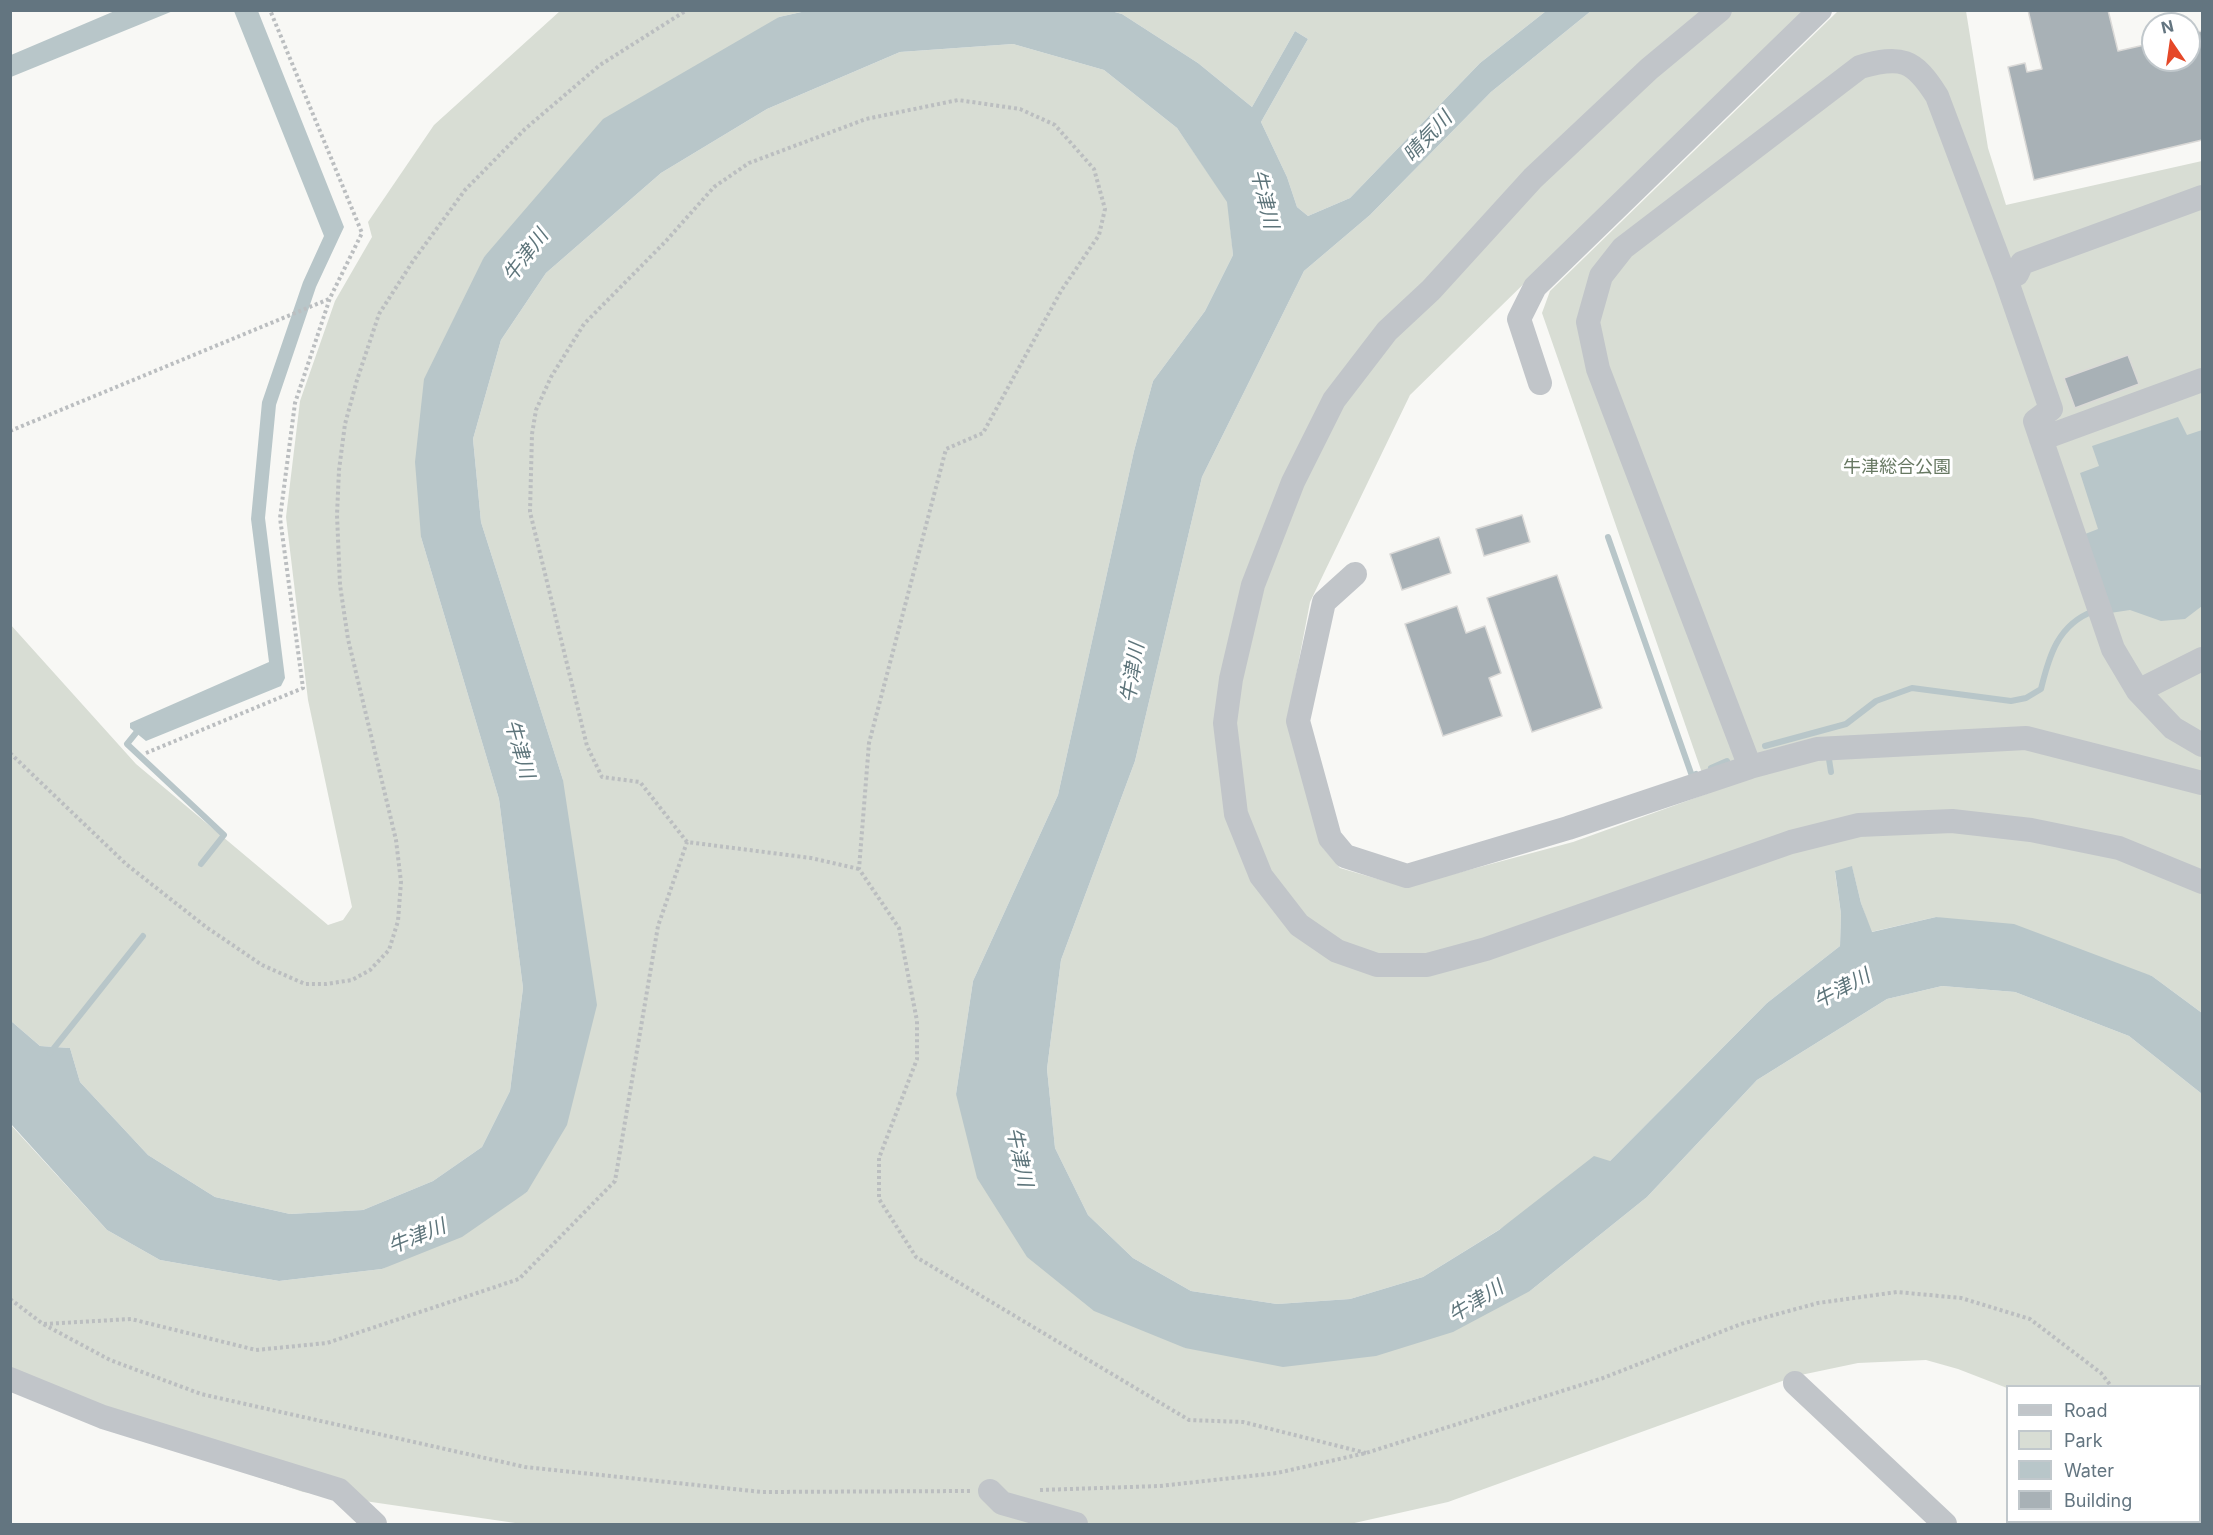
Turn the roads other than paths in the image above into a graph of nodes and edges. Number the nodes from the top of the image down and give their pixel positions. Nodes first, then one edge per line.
1 (1720, 10) edge
2 (1820, 10) edge
3 (2202, 196) edge
4 (2014, 271) junction
5 (2202, 380) edge
6 (1540, 382) dead end
7 (2042, 439) junction
8 (1354, 574) dead end
9 (2202, 659) edge
10 (2139, 692) junction
11 (2202, 745) edge
12 (1750, 767) junction
13 (2202, 783) edge
14 (2202, 882) edge
15 (10, 1379) edge
16 (1795, 1383) dead end
17 (990, 1491) road end
18 (375, 1524) edge
19 (1076, 1524) edge
20 (1945, 1524) edge

1 - 14 street
2 - 6 street
3 - 4 street
4 - 7 street
4 - 12 street
5 - 7 street
7 - 10 street
8 - 12 street
9 - 10 street
10 - 11 street
12 - 13 street
15 - 18 street
16 - 20 street
17 - 19 street

